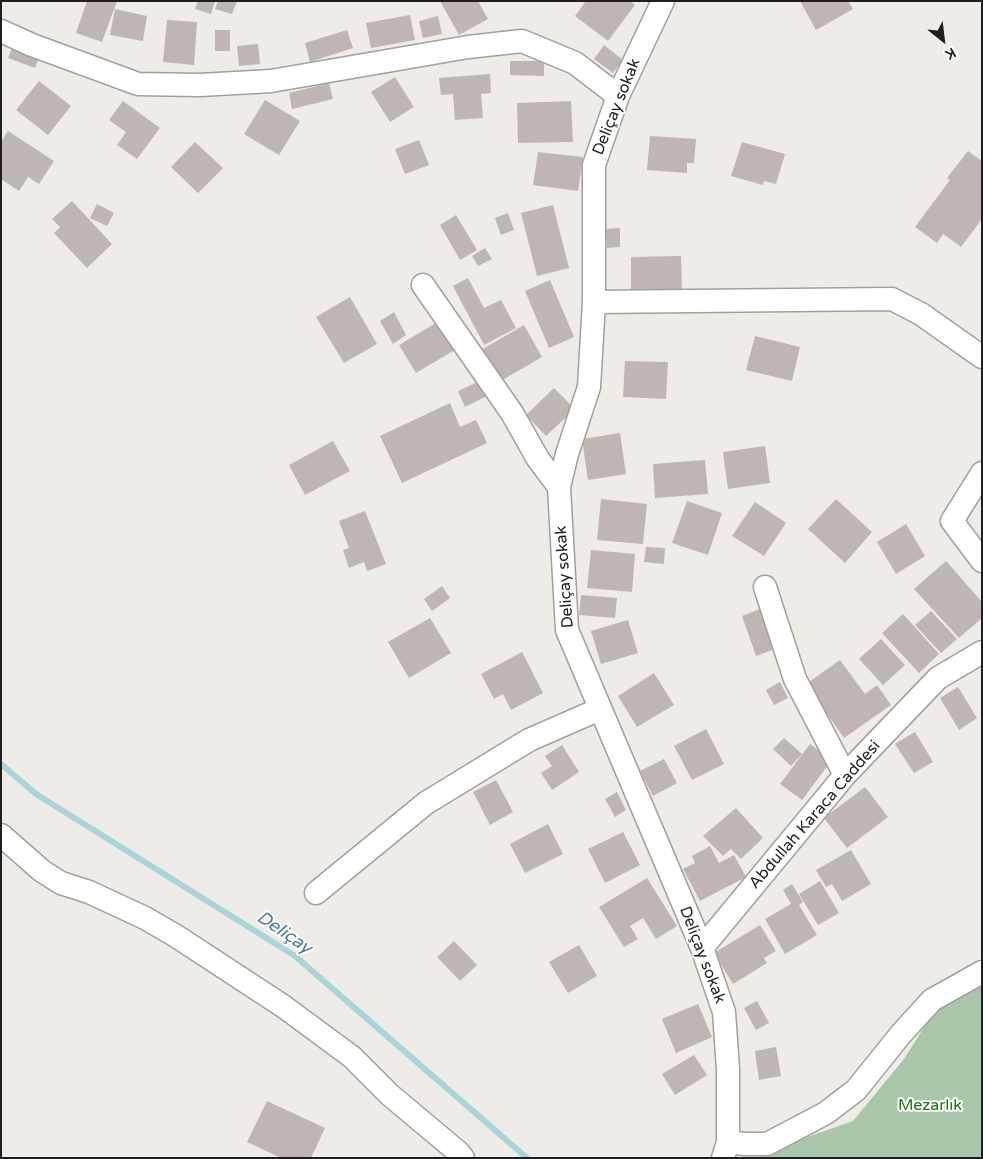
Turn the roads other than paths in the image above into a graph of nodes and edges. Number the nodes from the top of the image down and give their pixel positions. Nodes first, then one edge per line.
1 (663, 1) edge
2 (1, 31) edge
3 (618, 96) junction
4 (423, 285) dead end
5 (594, 302) junction
6 (982, 357) edge
7 (982, 473) edge
8 (559, 487) junction
9 (982, 561) edge
10 (765, 587) dead end
11 (982, 652) edge
12 (600, 709) junction
13 (845, 774) junction
14 (1, 835) edge
15 (316, 893) dead end
16 (702, 948) junction
17 (982, 972) edge
18 (725, 1150) edge
19 (463, 1158) edge

1 - 3 street, Deliçay sokak
2 - 3 street
3 - 5 street, Deliçay sokak
4 - 8 street
5 - 6 street
5 - 8 street, Deliçay sokak
7 - 9 street
8 - 12 street, Deliçay sokak
10 - 13 street
11 - 13 street, Abdullah Karaca Caddesi
12 - 15 street
12 - 16 street, Deliçay sokak
13 - 16 street, Abdullah Karaca Caddesi
14 - 19 street
16 - 18 street, Deliçay sokak
17 - 18 street

